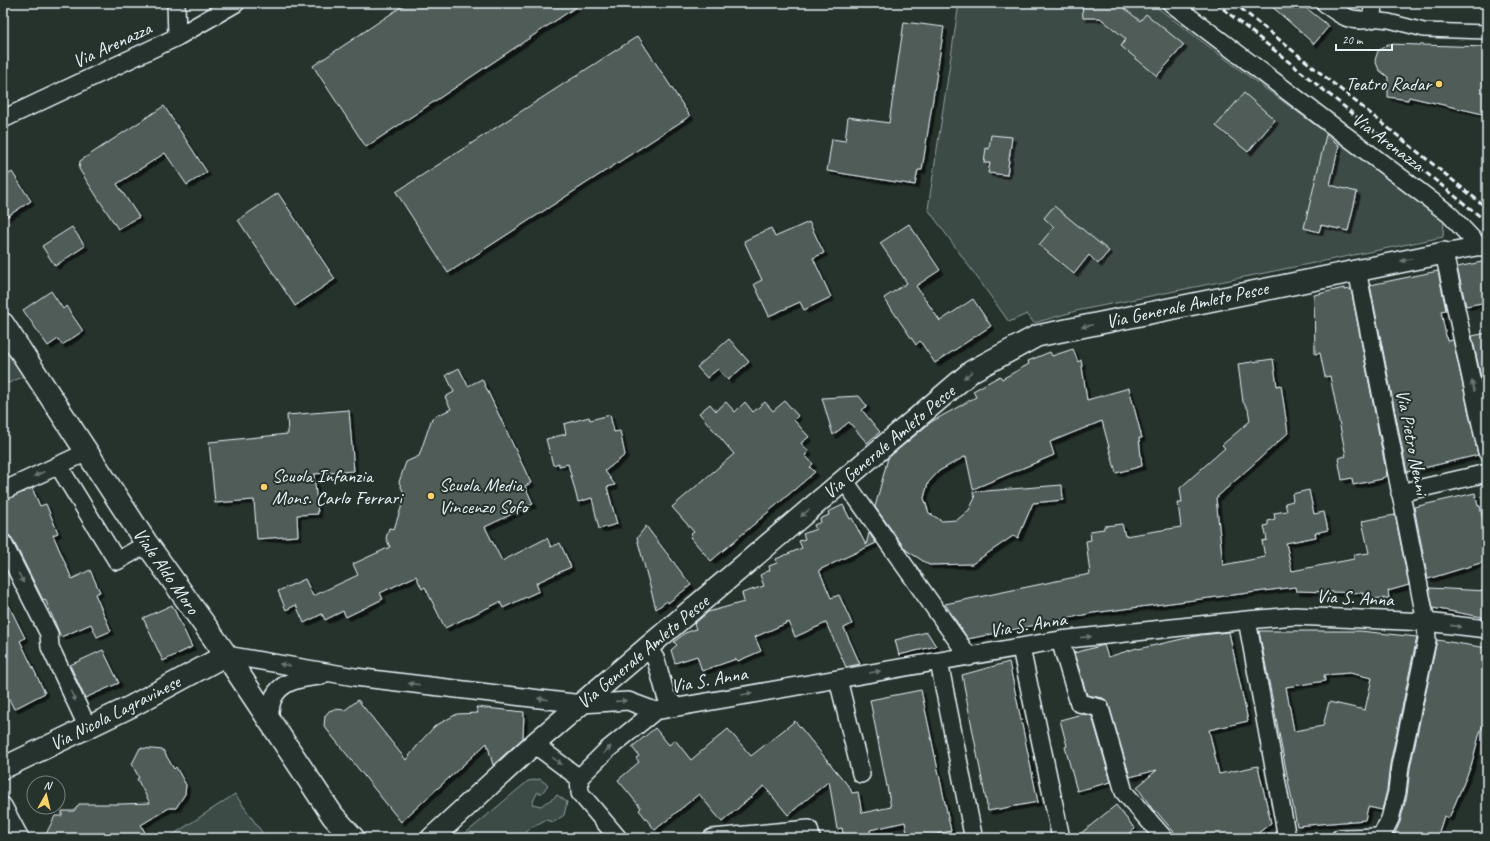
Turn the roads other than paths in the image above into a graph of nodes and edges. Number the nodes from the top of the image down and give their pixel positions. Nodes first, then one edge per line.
1 (176, 3) edge
2 (236, 3) edge
3 (1171, 3) edge
4 (1325, 3) edge
5 (1373, 11) edge
6 (1487, 32) edge
7 (177, 37) junction
8 (3, 119) edge
9 (1484, 246) edge
10 (1444, 253) junction
11 (1357, 270) junction
12 (4, 326) edge
13 (87, 452) junction
14 (1487, 452) edge
15 (58, 465) junction
16 (1487, 473) edge
17 (844, 480) junction
18 (3, 491) edge
19 (1400, 493) junction
20 (3, 543) edge
21 (147, 544) junction
22 (1247, 620) junction
23 (1426, 622) junction
24 (1487, 629) edge
25 (1060, 640) junction
26 (648, 647) junction
27 (1021, 648) junction
28 (226, 655) junction
29 (969, 656) junction
30 (939, 662) junction
31 (355, 677) junction
32 (838, 679) junction
33 (582, 704) junction
34 (675, 706) junction
35 (655, 711) junction
36 (269, 720) junction
37 (88, 728) junction
38 (534, 744) junction
39 (3, 768) edge
40 (861, 774) dead end
41 (579, 778) junction
42 (3, 806) edge
43 (333, 816) junction
44 (973, 835) dead end
45 (432, 836) edge
46 (20, 838) edge
47 (339, 838) edge
48 (353, 838) edge
49 (618, 838) edge
50 (712, 838) edge
51 (811, 838) edge
52 (1062, 838) edge
53 (1164, 838) edge
54 (1288, 838) edge
55 (1340, 838) edge

1 - 7 street
2 - 7 street, Via Arenazza
3 - 9 street, Via Arenazza
4 - 5 street
5 - 6 street
7 - 8 street, Via Arenazza
9 - 10 street
10 -> 11 street, Via Generale Amleto Pesce
14 -> 10 street
11 -> 17 street, Via Generale Amleto Pesce
11 - 19 street, Via Pietro Nenni
12 - 13 main road, Viale Aldo Moro
13 - 15 street
13 - 21 main road, Viale Aldo Moro
15 -> 18 street
15 - 21 street
16 - 19 street
17 -> 26 street, Via Generale Amleto Pesce
17 - 29 street
19 - 23 street, Via Pietro Nenni
20 -> 37 street
21 - 28 main road, Viale Aldo Moro
22 - 23 street, Via S. Anna
25 -> 22 street, Via S. Anna
22 - 54 street
23 -> 24 street, Via S. Anna
23 - 55 street, Via Pietro Nenni
25 - 27 street, Via S. Anna
25 - 53 street
26 - 33 street, Via Generale Amleto Pesce
26 - 34 street
27 - 29 street, Via S. Anna
27 - 52 street
31 -> 28 street
28 - 36 main road, Viale Aldo Moro
28 - 37 street, Via Nicola Lagravinese
29 - 30 street, Via S. Anna
32 -> 30 street, Via S. Anna
30 - 44 street
33 -> 31 street, Via S. Anna
31 - 36 street
34 -> 32 street, Via S. Anna
32 - 40 street
33 -> 35 street, Via S. Anna
33 - 38 street, Via Generale Amleto Pesce
34 - 35 street, Via S. Anna
41 -> 35 street
36 - 43 main road, Viale Aldo Moro
37 - 39 street, Via Nicola Lagravinese
38 -> 41 street
38 - 45 street, Via Generale Amleto Pesce
41 - 49 street
42 - 46 street
43 - 47 main road, Viale Aldo Moro
43 - 48 main road, Viale Aldo Moro
50 - 51 street

